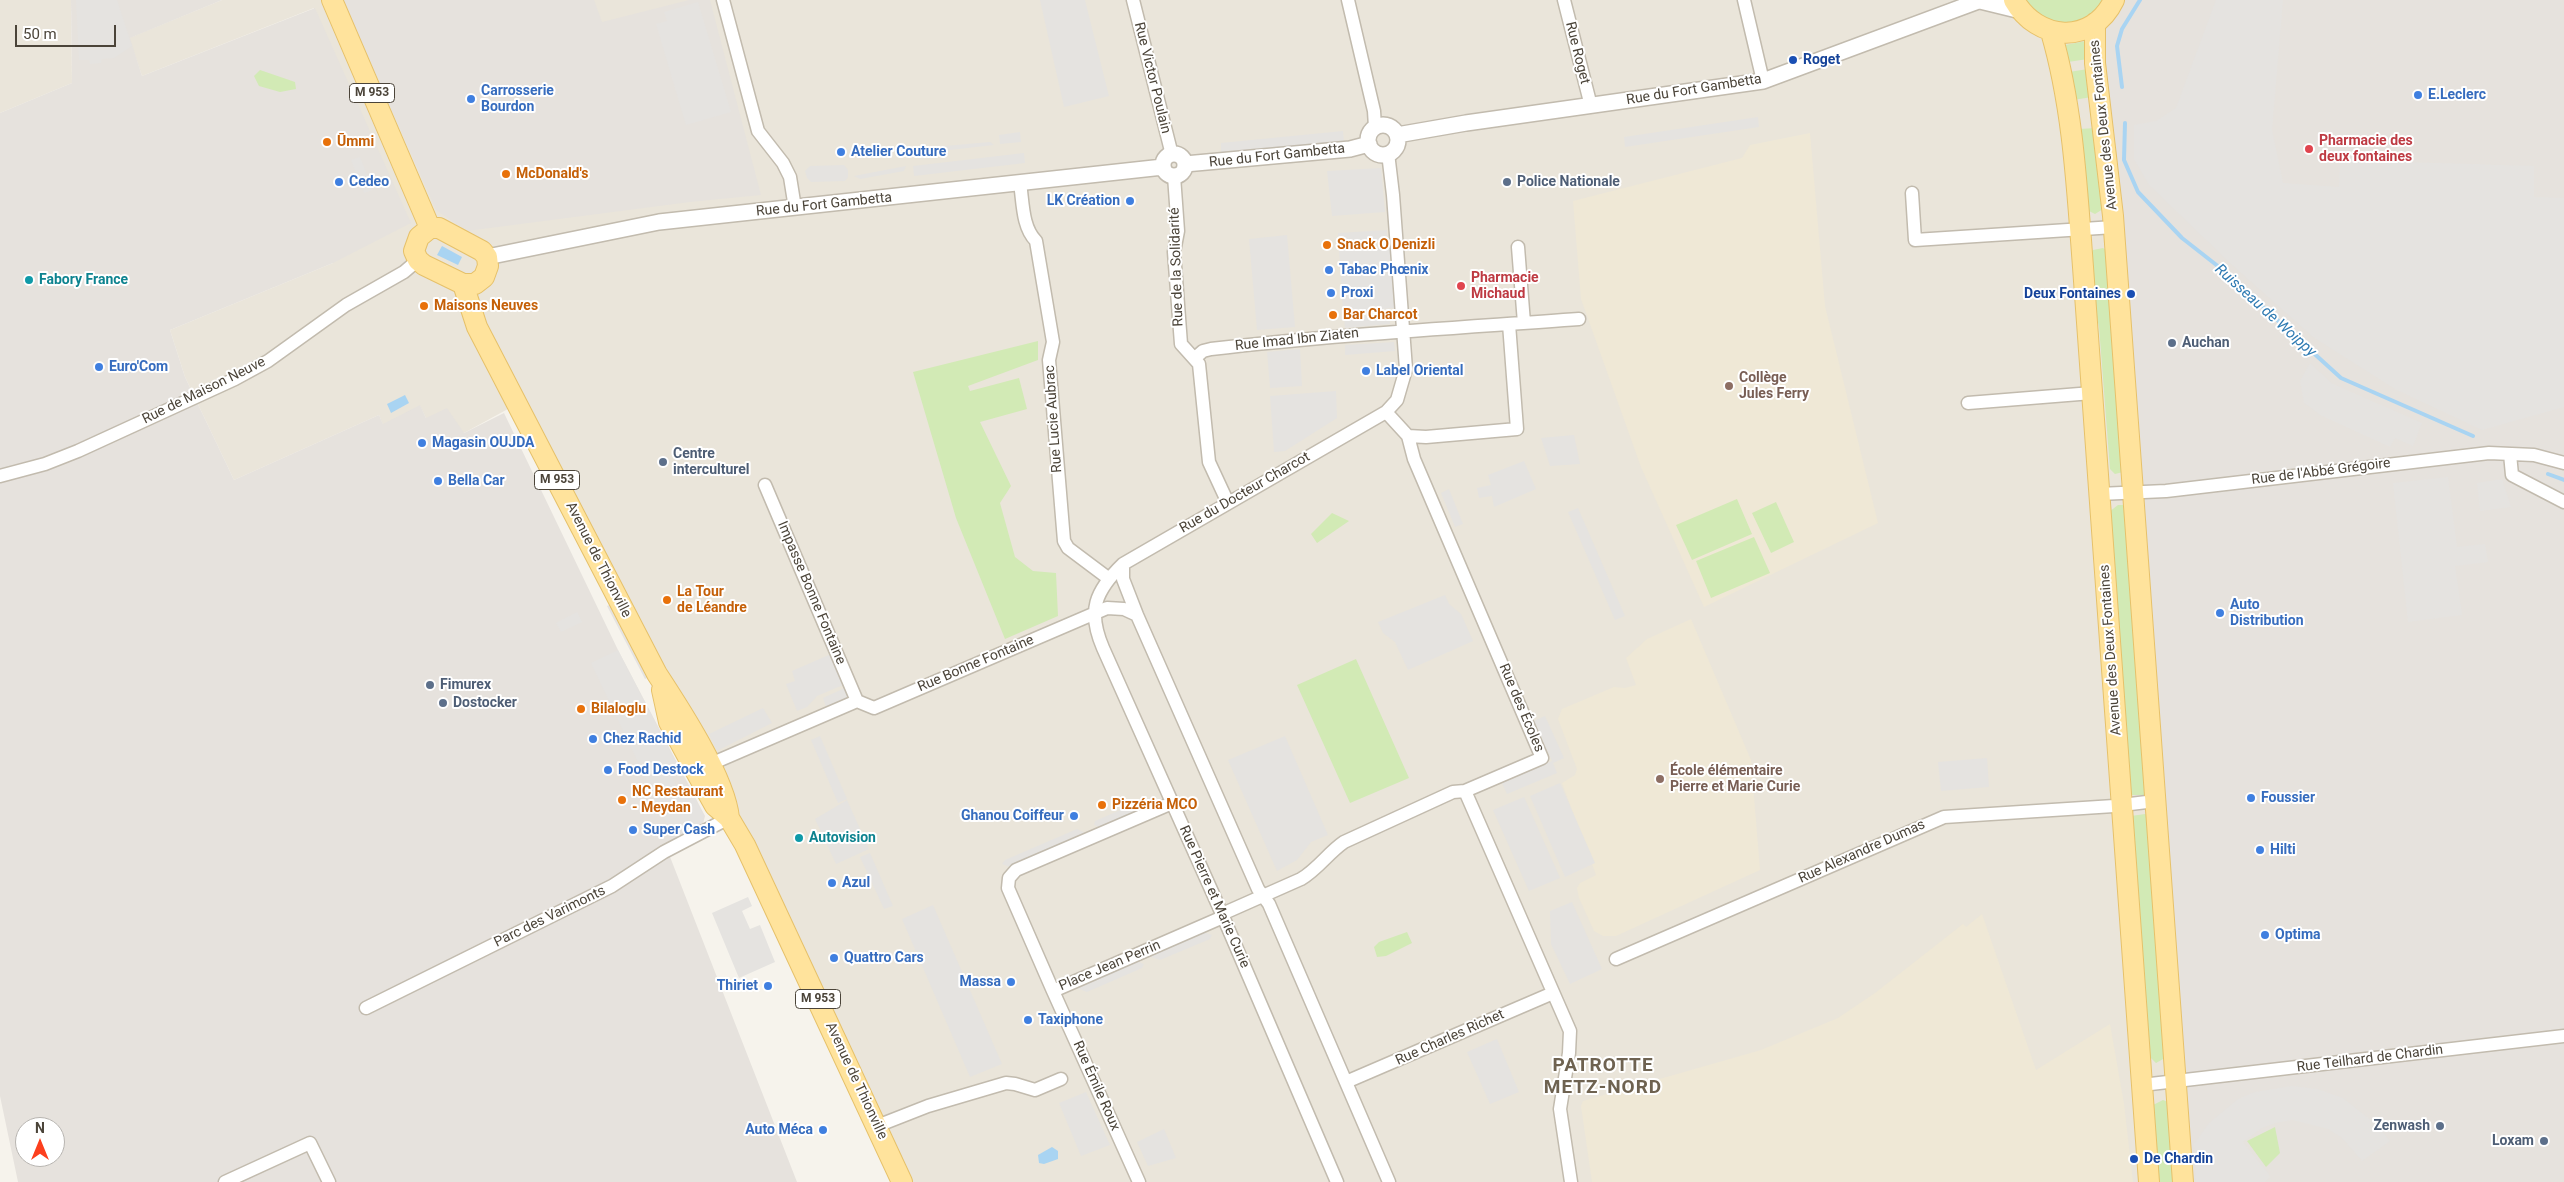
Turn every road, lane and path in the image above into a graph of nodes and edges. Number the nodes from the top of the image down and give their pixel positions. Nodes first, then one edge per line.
1 (332, 0) edge
2 (723, 0) edge
3 (1133, 0) edge
4 (1348, 0) edge
5 (1564, 0) edge
6 (1744, 0) edge
7 (2114, 0) edge
8 (1981, 1) edge
9 (2017, 6) edge
10 (2096, 23) junction
11 (2051, 32) junction
12 (1763, 81) junction
13 (1591, 106) junction
14 (1375, 127) junction
15 (1397, 135) junction
16 (1369, 144) junction
17 (1388, 154) junction
18 (1170, 166) junction
19 (1020, 183) junction
20 (1912, 192) dead end
21 (1175, 199) joint
22 (795, 208) junction
23 (2114, 227) junction
24 (430, 228) junction
25 (2080, 229) junction
26 (1518, 247) dead end
27 (487, 257) junction
28 (418, 260) junction
29 (463, 284) junction
30 (1579, 319) dead end
31 (1524, 323) junction
32 (1509, 324) junction
33 (1402, 330) junction
34 (1195, 358) junction
35 (2092, 393) junction
36 (1968, 403) dead end
37 (1386, 412) junction
38 (1408, 436) junction
39 (2510, 454) junction
40 (2564, 463) edge
41 (0, 476) edge
42 (765, 485) dead end
43 (2133, 491) junction
44 (2100, 494) junction
45 (2564, 502) edge
46 (1228, 503) junction
47 (1123, 564) junction
48 (1108, 578) junction
49 (1094, 612) junction
50 (1138, 615) junction
51 (857, 701) junction
52 (702, 767) junction
53 (1465, 791) junction
54 (2155, 801) junction
55 (1172, 803) junction
56 (2122, 805) junction
57 (729, 818) junction
58 (1264, 896) junction
59 (1223, 916) junction
60 (1616, 959) dead end
61 (1053, 990) junction
62 (1553, 993) junction
63 (366, 1008) dead end
64 (2564, 1036) edge
65 (1061, 1079) dead end
66 (1346, 1082) junction
67 (2175, 1082) junction
68 (2142, 1085) junction
69 (877, 1126) junction
70 (225, 1182) edge
71 (329, 1182) edge
72 (902, 1182) edge
73 (1139, 1182) edge
74 (1337, 1182) edge
75 (1389, 1182) edge
76 (1572, 1182) edge
77 (2149, 1182) edge
78 (2182, 1182) edge

1 - 24 main road, M 953
2 - 22 street
3 - 18 street, Rue Victor Poulain
4 - 14 street
5 - 13 street, Rue Roget
6 - 12 street
7 - 10 main road
8 - 9 street, Rue du Fort Gambetta
8 - 12 street, Rue du Fort Gambetta
9 - 11 main road
10 - 11 main road
10 - 23 main road, Avenue des Deux Fontaines
11 - 25 main road, Avenue des Deux Fontaines
12 - 13 street, Rue du Fort Gambetta
13 - 15 street, Rue du Fort Gambetta
14 - 15 street
14 - 16 street
15 - 17 street
16 - 17 street
16 - 18 street, Rue du Fort Gambetta
17 - 33 street
18 - 19 street, Rue du Fort Gambetta
18 - 21 street, Rue Victor Poulain
19 - 22 street, Rue du Fort Gambetta
19 - 48 street, Rue Lucie Aubrac
20 - 25 street, Avenue des Deux Fontaines
21 - 34 street, Rue de la Solidarité
22 - 27 street, Rue du Fort Gambetta
23 - 25 street, Avenue des Deux Fontaines
23 - 43 main road, Avenue des Deux Fontaines
24 - 27 main road
24 - 28 main road
25 - 35 main road, Avenue des Deux Fontaines
26 - 31 street
27 - 29 main road
28 - 29 main road
28 - 41 street, Rue de Maison Neuve
29 - 52 main road, Avenue de Thionville / M 953
30 - 31 street, Rue Imad Ibn Ziaten
31 - 32 street, Rue Imad Ibn Ziaten
32 - 33 street, Rue Imad Ibn Ziaten
32 - 38 street
33 - 34 street, Rue Imad Ibn Ziaten
33 - 37 street
34 - 46 street, Rue de la Solidarité
35 - 36 street
35 - 44 main road, Avenue des Deux Fontaines
37 - 38 street, Rue des Écoles
37 - 46 street, Rue du Docteur Charcot
38 - 53 street, Rue des Écoles
39 - 40 street, Rue de l'Abbé Grégoire
39 - 43 street, Rue de l'Abbé Grégoire
39 - 45 street
42 - 51 street, Impasse Bonne Fontaine
43 - 44 street
43 - 54 main road, Avenue des Deux Fontaines
44 - 56 main road, Avenue des Deux Fontaines
46 - 47 street, Rue du Docteur Charcot
47 - 48 street, Rue du Docteur Charcot
47 - 50 street
48 - 49 street, Rue Pierre et Marie Curie
49 - 50 street
49 - 51 street, Rue Bonne Fontaine
49 - 55 street, Rue Pierre et Marie Curie
50 - 58 street
51 - 52 street
52 - 57 main road, Avenue de Thionville / M 953
53 - 58 street, Place Jean Perrin
53 - 62 street
54 - 56 street
54 - 67 main road, Avenue des Deux Fontaines
55 - 59 street, Rue Pierre et Marie Curie
55 - 61 street, Place Jean Perrin
56 - 60 street, Rue Alexandre Dumas
56 - 68 main road, Avenue des Deux Fontaines
57 - 63 street, Parc des Varimonts
57 - 69 main road, Avenue de Thionville / M 953
58 - 59 street, Place Jean Perrin
58 - 66 street
59 - 61 street, Place Jean Perrin
59 - 74 street, Rue Pierre et Marie Curie
61 - 73 street, Rue Émile Roux
62 - 66 street, Rue Charles Richet
62 - 76 street
64 - 67 street, Rue Teilhard de Chardin
65 - 69 street
66 - 75 street
67 - 68 street
67 - 78 main road, Avenue des Deux Fontaines
68 - 77 main road, Avenue des Deux Fontaines
69 - 72 main road, Avenue de Thionville / M 953
70 - 71 street

